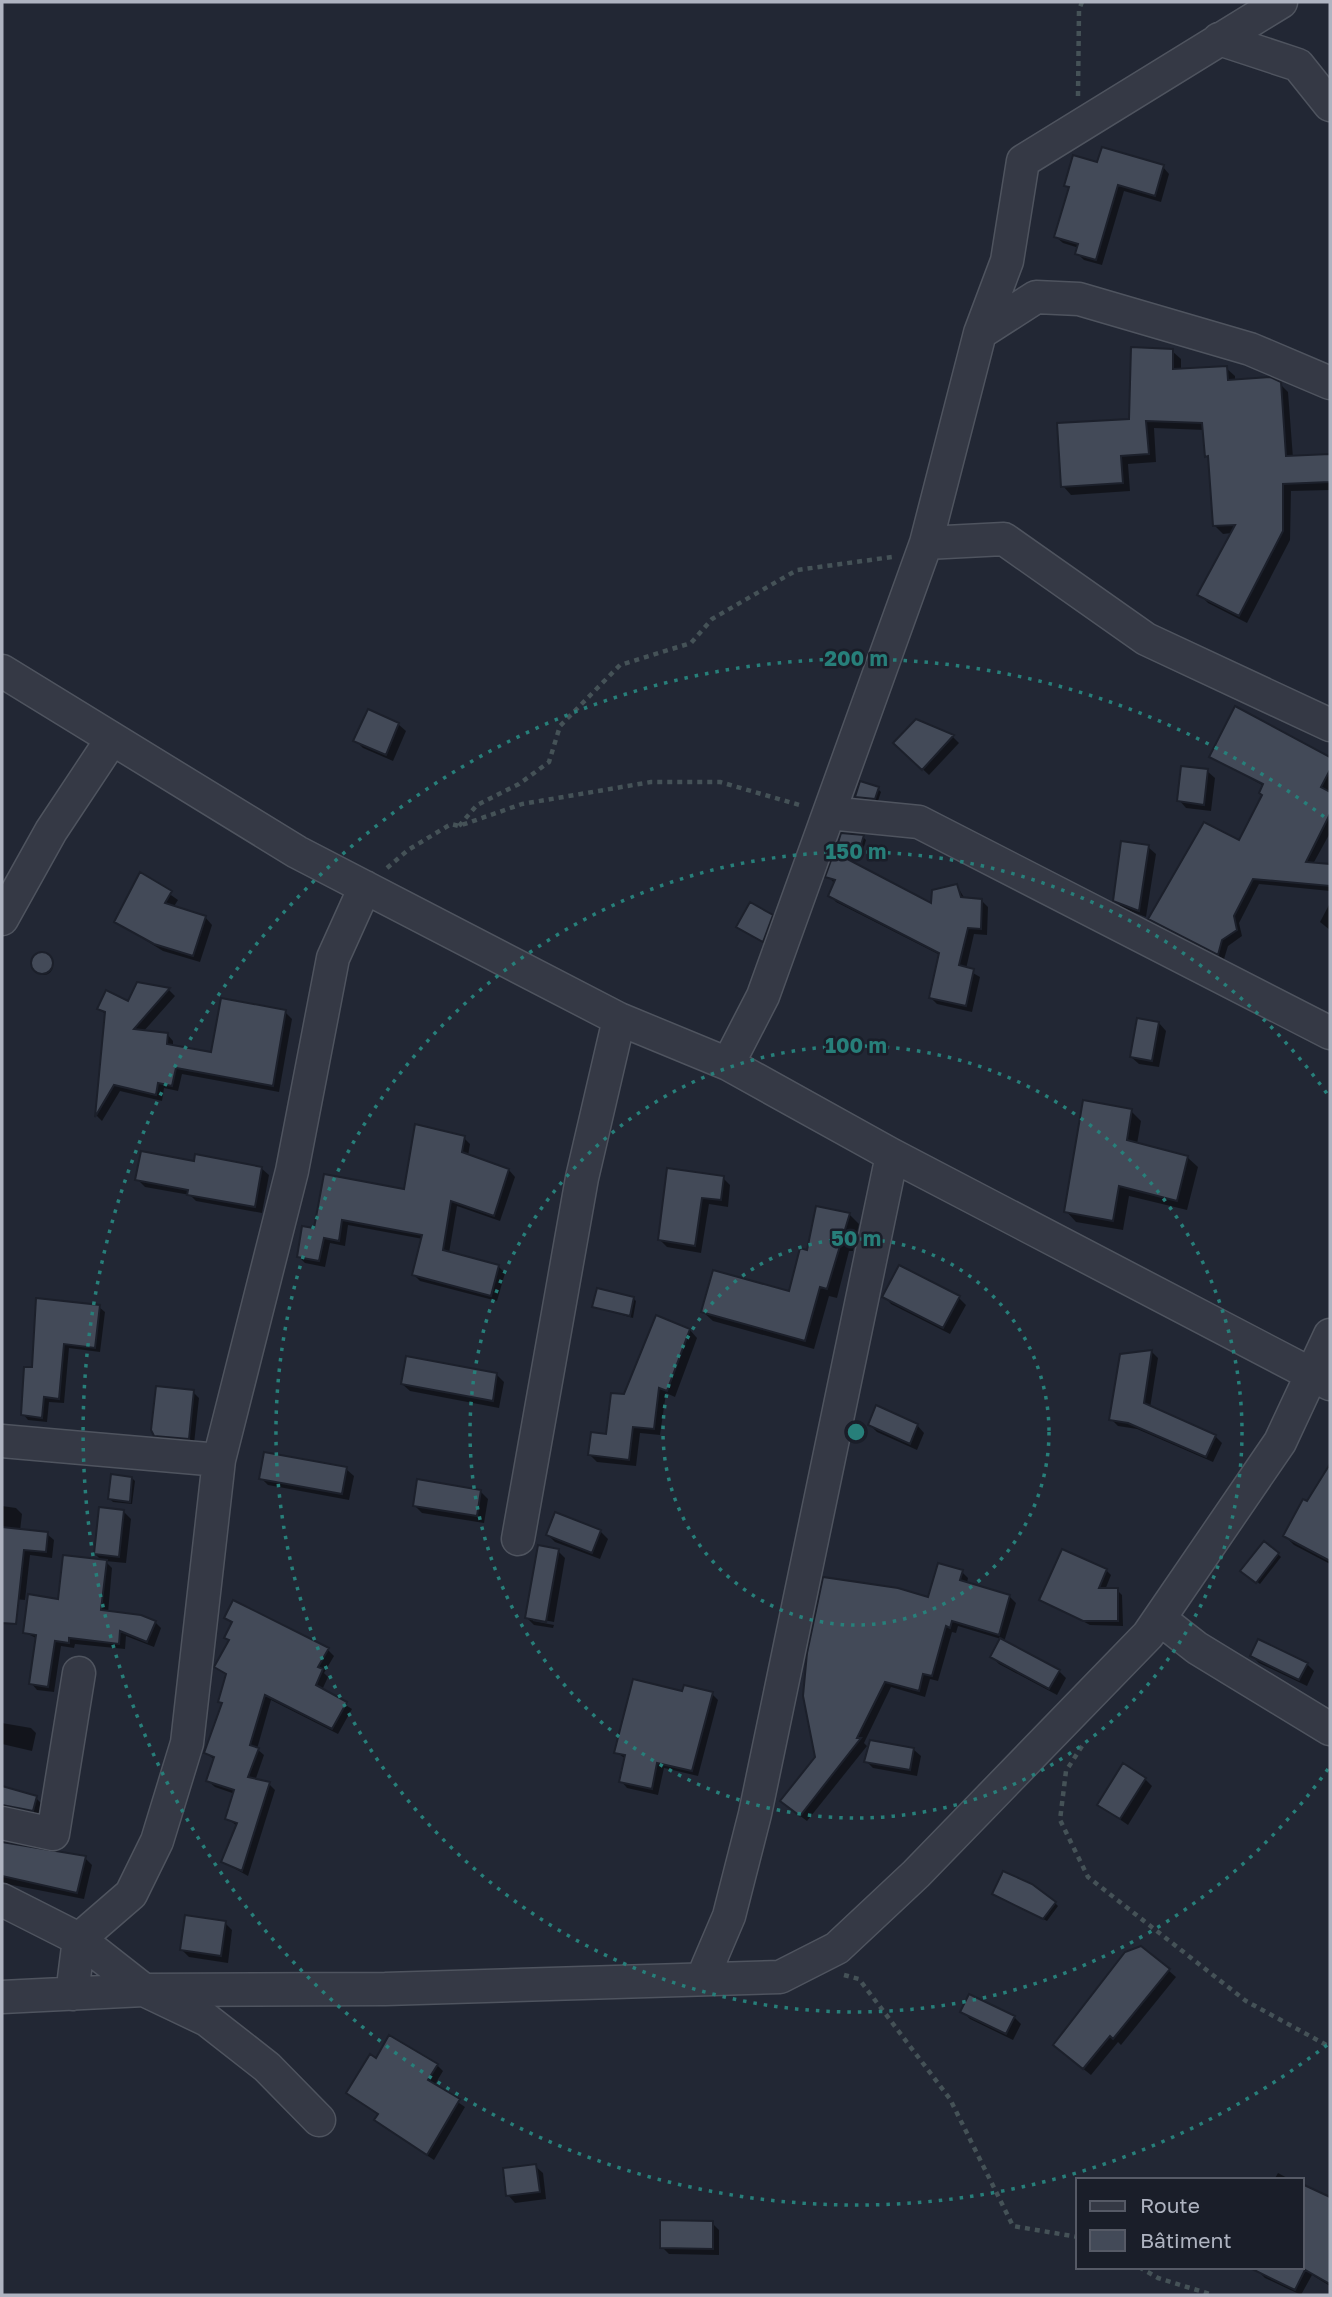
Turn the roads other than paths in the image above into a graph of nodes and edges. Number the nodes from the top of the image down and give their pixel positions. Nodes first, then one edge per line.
1 (1281, 2) edge
2 (1219, 39) junction
3 (1330, 105) edge
4 (980, 333) junction
5 (1330, 383) edge
6 (924, 549) junction
7 (2, 671) edge
8 (1330, 724) edge
9 (113, 739) junction
10 (829, 813) junction
11 (365, 887) junction
12 (2, 919) edge
13 (619, 1019) junction
14 (1330, 1033) edge
15 (728, 1064) junction
16 (892, 1155) junction
17 (1330, 1335) edge
18 (1321, 1380) edge
19 (2, 1441) edge
20 (219, 1460) junction
21 (517, 1539) dead end
22 (1160, 1619) junction
23 (79, 1672) dead end
24 (1330, 1729) edge
25 (2, 1823) edge
26 (2, 1900) edge
27 (79, 1939) junction
28 (703, 1977) junction
29 (144, 1990) junction
30 (72, 1994) junction
31 (2, 1997) edge
32 (319, 2120) dead end

1 - 2 street
2 - 3 street
2 - 4 street
4 - 5 street
4 - 6 street
6 - 8 street
6 - 10 street
7 - 9 street
9 - 11 street
9 - 12 street
10 - 14 street
10 - 15 street
11 - 13 street
11 - 20 street
13 - 15 street
13 - 21 street
15 - 16 street
16 - 18 street
16 - 28 street
17 - 18 street
18 - 22 street
19 - 20 street
20 - 27 street
22 - 24 street
22 - 28 street
23 - 25 street
26 - 27 street
27 - 29 street
27 - 30 street
28 - 29 street
29 - 30 street
29 - 32 street
30 - 31 street

